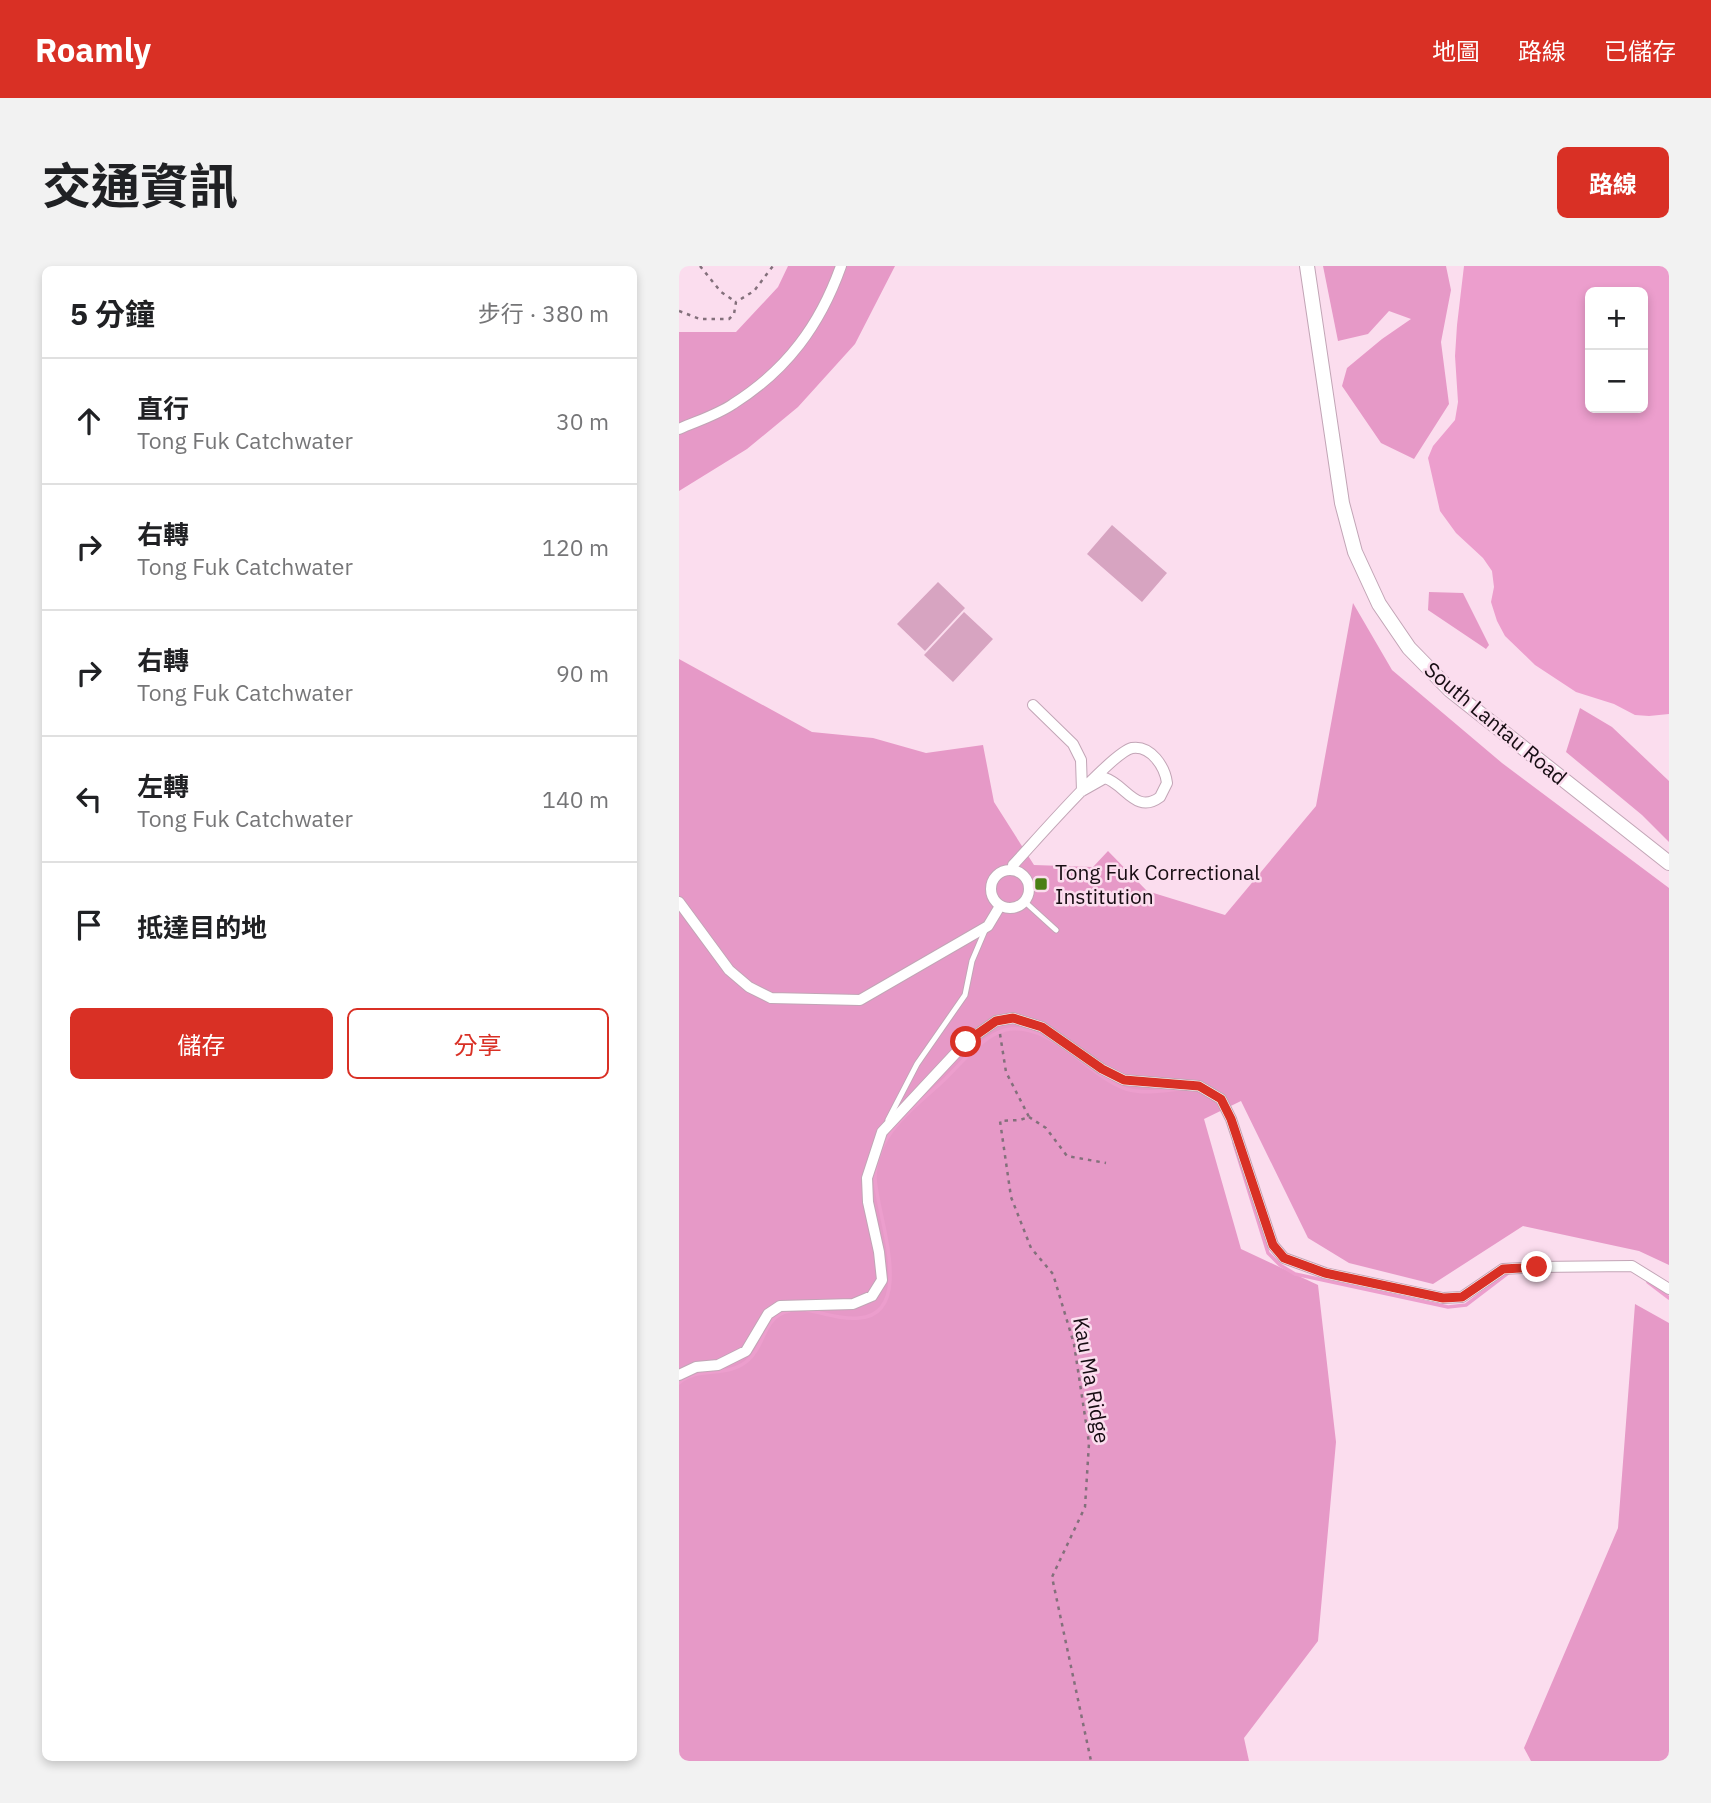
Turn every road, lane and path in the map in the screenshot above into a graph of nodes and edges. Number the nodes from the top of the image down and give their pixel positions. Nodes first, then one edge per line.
1 (700, 266) edge
2 (773, 266) edge
3 (841, 266) edge
4 (1307, 266) edge
5 (736, 302) junction
6 (679, 311) edge
7 (679, 429) edge
8 (1034, 705) dead end
9 (1082, 791) junction
10 (1669, 863) edge
11 (1013, 870) junction
12 (1024, 901) junction
13 (679, 902) edge
14 (1000, 905) junction
15 (988, 926) junction
16 (1056, 930) dead end
17 (1002, 1039) dead end
18 (1029, 1117) junction
19 (882, 1132) junction
20 (1106, 1163) dead end
21 (1669, 1289) edge
22 (679, 1375) edge
23 (1091, 1761) edge

1 - 5 path
2 - 5 path
3 - 7 street
4 - 10 main road, South Lantau Road
5 - 6 path
8 - 9 street
9 - 9 street
9 - 11 street
11 - 12 street
11 - 14 street
12 - 14 street
12 - 16 lane
13 - 15 street
14 - 15 street
15 - 19 lane
17 - 18 path
18 - 20 path
18 - 23 path, Kau Ma Ridge
19 - 21 street
19 - 22 street

